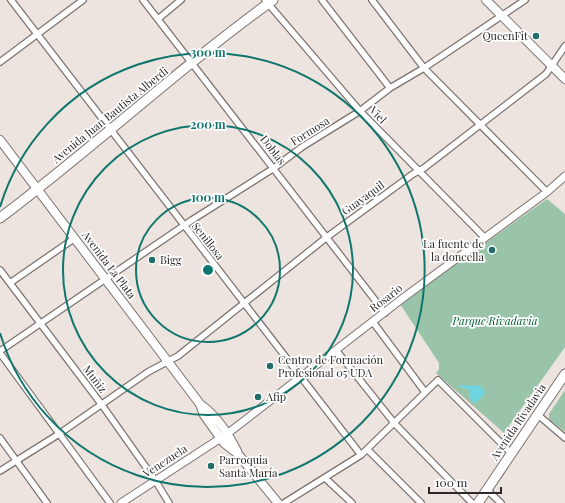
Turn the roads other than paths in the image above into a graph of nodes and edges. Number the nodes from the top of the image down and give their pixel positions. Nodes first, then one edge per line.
1 (11, 0) edge
2 (83, 0) edge
3 (143, 0) edge
4 (181, 0) edge
5 (322, 0) edge
6 (372, 0) edge
7 (486, 0) edge
8 (525, 0) edge
9 (269, 1) edge
10 (501, 17) junction
11 (158, 19) junction
12 (38, 34) junction
13 (565, 46) edge
14 (0, 62) edge
15 (193, 63) junction
16 (552, 66) junction
17 (424, 68) junction
18 (565, 79) edge
19 (390, 88) junction
20 (360, 111) junction
21 (480, 124) junction
22 (111, 130) junction
23 (0, 140) edge
24 (274, 168) junction
25 (419, 171) junction
26 (565, 176) edge
27 (38, 189) junction
28 (547, 192) junction
29 (0, 218) edge
30 (183, 226) junction
31 (326, 237) junction
32 (74, 238) junction
33 (485, 238) junction
34 (0, 270) edge
35 (106, 280) junction
36 (10, 283) junction
37 (244, 304) junction
38 (385, 313) junction
39 (373, 322) junction
40 (41, 324) junction
41 (336, 350) junction
42 (0, 352) edge
43 (168, 362) junction
44 (565, 374) edge
45 (301, 377) junction
46 (425, 392) junction
47 (102, 405) junction
48 (537, 414) junction
49 (395, 424) junction
50 (59, 434) junction
51 (224, 436) junction
52 (0, 438) edge
53 (565, 438) edge
54 (368, 450) junction
55 (512, 454) junction
56 (361, 455) junction
57 (16, 461) junction
58 (0, 472) edge
59 (325, 478) junction
60 (155, 480) junction
61 (487, 490) junction
62 (47, 503) edge
63 (110, 503) edge
64 (121, 503) edge
65 (169, 503) edge
66 (278, 503) edge
67 (284, 503) edge
68 (352, 503) edge
69 (421, 503) edge
70 (472, 503) edge
71 (478, 503) edge
72 (501, 503) edge

1 - 12 street, Senillosa
2 - 12 street
3 - 11 street, Doblas
4 - 11 street
5 - 19 street
6 - 17 street
7 - 10 main road
8 - 10 street, Formosa
9 - 15 main road, Avenida Juan Bautista Alberdi
9 - 20 street, Viel
10 - 16 main road
10 - 17 street, Formosa
11 - 15 street, Doblas
12 - 14 street
12 - 22 street, Senillosa
13 - 16 street, Guayaquil
15 - 22 main road, Avenida Juan Bautista Alberdi
15 - 24 street, Doblas
16 - 18 main road
16 - 21 street, Guayaquil
17 - 19 street, Formosa
17 - 21 street
19 - 20 street, Formosa
20 - 24 street, Formosa
20 - 25 street, Viel
21 - 25 street, Guayaquil
21 - 28 street
22 - 27 main road, Avenida Juan Bautista Alberdi
22 - 30 street, Senillosa
23 - 27 main road, Avenida La Plata
24 - 30 street, Formosa
24 - 31 street, Doblas
25 - 31 street, Guayaquil
25 - 33 street, Viel
26 - 28 street, Rosario
27 - 29 main road, Avenida Juan Bautista Alberdi
27 - 32 main road, Avenida La Plata
28 - 33 street, Rosario
30 - 35 street, Formosa
30 - 37 street, Senillosa
31 - 37 street, Guayaquil
31 - 38 street, Doblas
32 - 35 main road, Avenida La Plata
32 - 36 street
33 - 38 street, Rosario
34 - 36 street, Muñiz
35 - 40 street, Formosa
35 - 43 main road, Avenida La Plata
36 - 40 street, Muñiz
37 - 43 street, Guayaquil
37 - 45 street, Senillosa
38 - 39 street, Rosario
39 - 41 street, Rosario
39 - 46 street
40 - 42 street, Formosa
40 - 47 street, Muñiz
41 - 45 street, Rosario
41 - 49 street
42 - 50 street
43 - 47 street, Guayaquil
43 - 51 main road, Avenida La Plata
44 - 48 main road, Avenida Rivadavia
45 - 51 street, Rosario
45 - 56 street, Senillosa
46 - 49 street
46 - 55 street
47 - 50 street, Guayaquil
47 - 60 street, Muñiz
48 - 53 street
48 - 55 main road, Avenida Rivadavia
49 - 54 street
49 - 70 street
50 - 57 street, Guayaquil
50 - 63 street
51 - 60 street, Venezuela
51 - 66 main road, Avenida La Plata
52 - 57 street
54 - 56 street
54 - 69 street
55 - 61 main road, Avenida Rivadavia
56 - 59 street
57 - 58 street, Guayaquil
57 - 62 street
59 - 67 street
59 - 68 street
60 - 64 street, Venezuela
60 - 65 street, Muñiz
61 - 71 main road, Avenida Rivadavia
61 - 72 street

